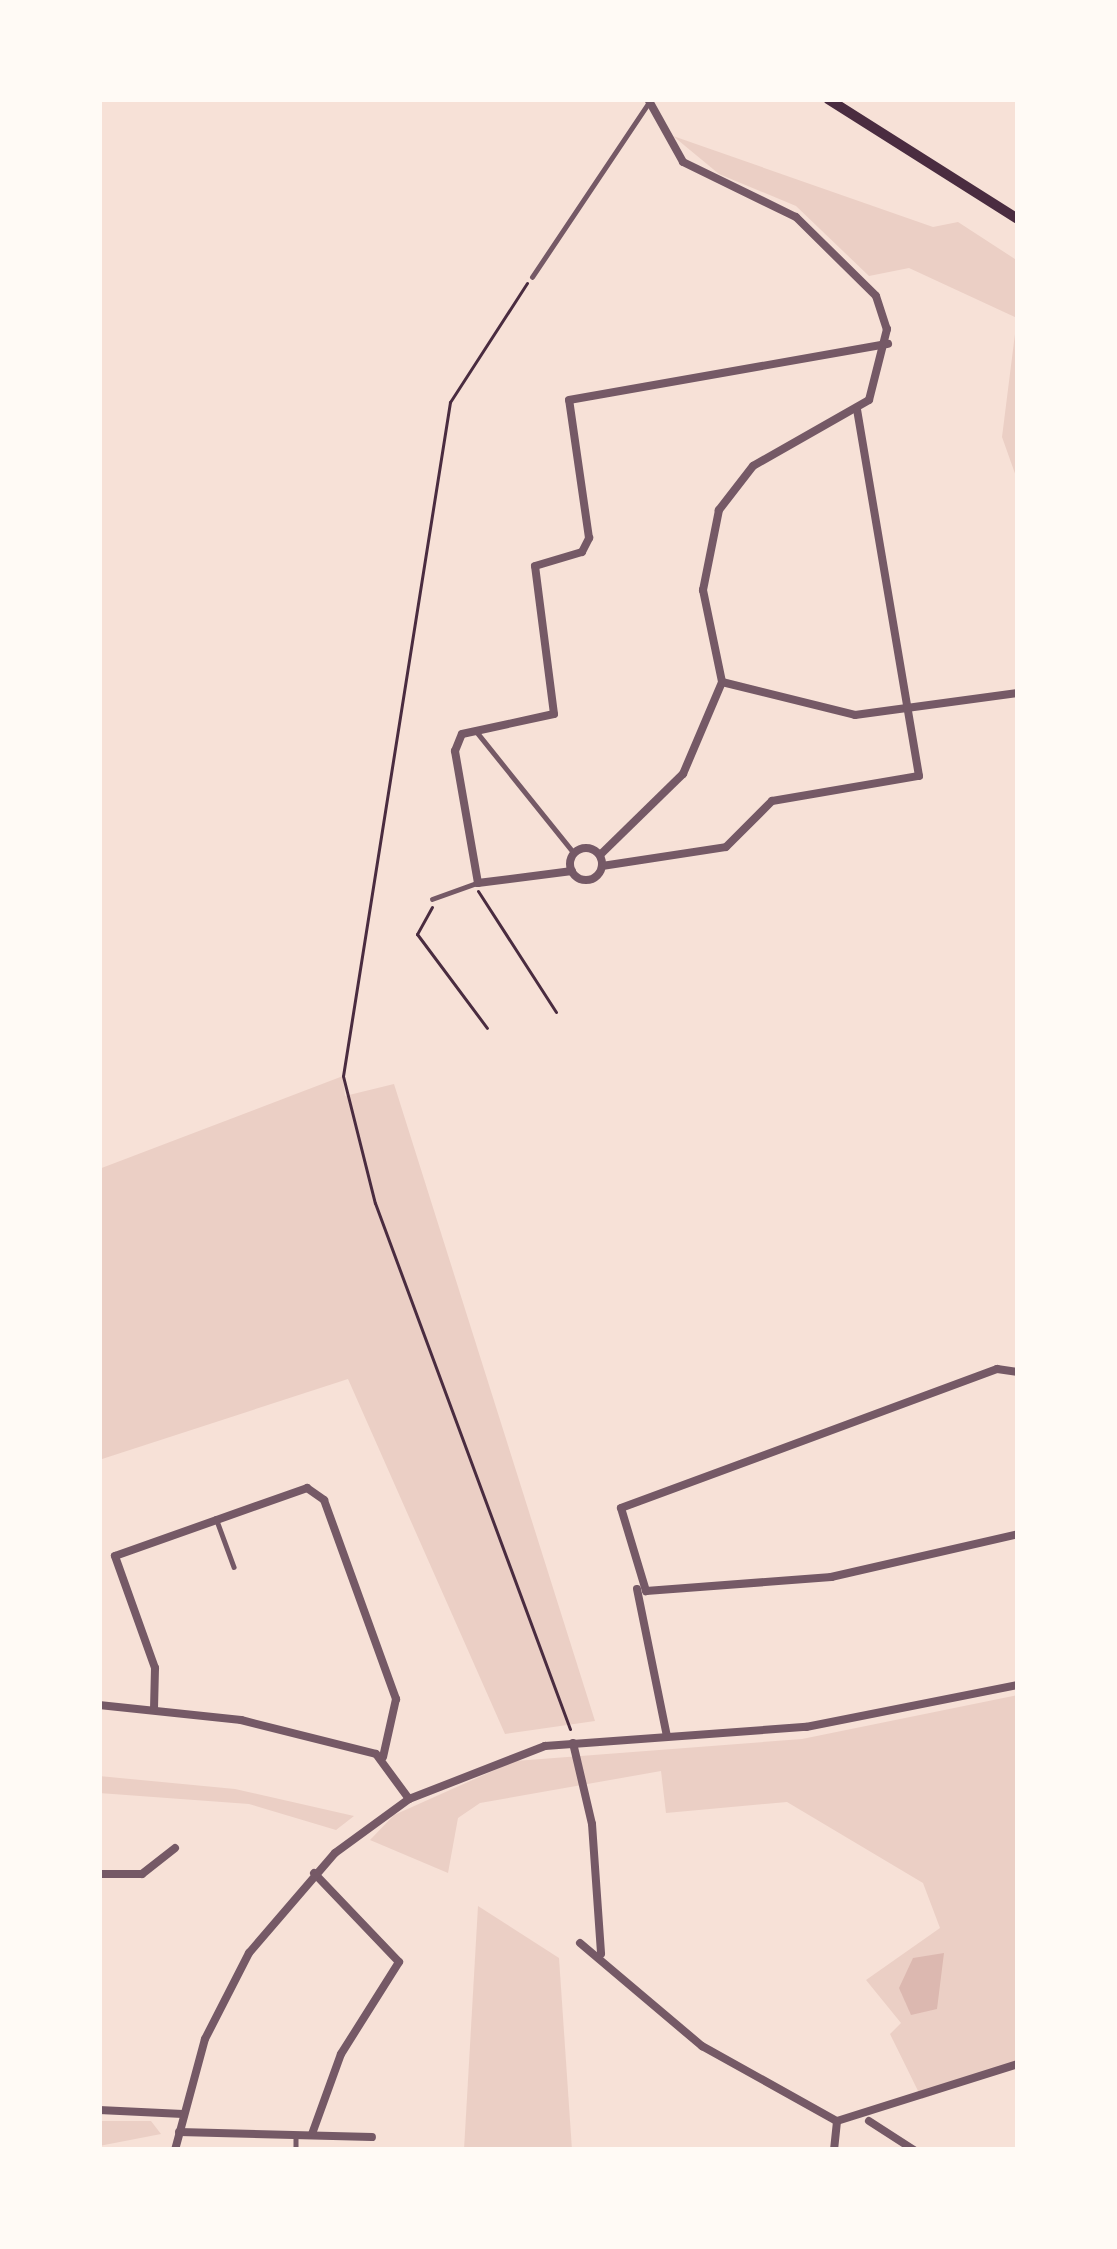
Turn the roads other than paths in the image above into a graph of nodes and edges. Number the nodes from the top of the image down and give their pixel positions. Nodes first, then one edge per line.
1 (828, 99) edge
2 (649, 100) edge
3 (1018, 220) edge
4 (532, 277) road end
5 (888, 344) junction
6 (857, 410) junction
7 (722, 682) junction
8 (1018, 693) edge
9 (912, 712) junction
10 (475, 730) junction
11 (574, 853) junction
12 (600, 855) junction
13 (602, 866) junction
14 (572, 871) junction
15 (478, 883) junction
16 (432, 899) road end
17 (1018, 1372) edge
18 (216, 1518) junction
19 (1018, 1534) edge
20 (115, 1556) junction
21 (99, 1561) edge
22 (234, 1567) dead end
23 (637, 1589) junction
24 (1018, 1685) edge
25 (99, 1705) edge
26 (154, 1709) junction
27 (570, 1729) road end
28 (667, 1736) junction
29 (572, 1743) junction
30 (383, 1757) junction
31 (410, 1799) junction
32 (175, 1848) dead end
33 (314, 1873) junction
34 (99, 1874) edge
35 (580, 1942) dead end
36 (602, 1954) junction
37 (1018, 2064) edge
38 (99, 2110) edge
39 (182, 2114) junction
40 (868, 2120) junction
41 (837, 2121) junction
42 (178, 2132) junction
43 (296, 2134) junction
44 (312, 2134) junction
45 (371, 2137) dead end
46 (176, 2150) edge
47 (296, 2150) edge
48 (834, 2150) edge
49 (914, 2150) edge

1 - 3 main road
2 - 4 lane
2 - 5 street
5 - 6 street
5 - 10 street
6 - 7 street
6 - 9 street
7 - 9 street
7 - 12 street
8 - 9 street
9 - 13 street
10 - 11 lane
10 - 15 street
11 - 12 street
11 - 14 street
12 - 13 street
13 - 14 street
14 - 15 street
15 - 16 lane
17 - 23 street
18 - 20 street
18 - 22 lane
18 - 30 street
19 - 23 street
20 - 21 street
20 - 26 street
23 - 28 street
24 - 28 street
25 - 26 street
26 - 30 street
27 - 29 lane
28 - 29 street
29 - 31 street
29 - 36 street
30 - 31 street
31 - 33 street
32 - 34 street
33 - 39 street
33 - 44 street
35 - 36 street
36 - 41 street
37 - 40 street
38 - 39 street
39 - 42 street
40 - 41 street
40 - 49 street
41 - 48 street
42 - 43 street
42 - 46 street
43 - 44 street
43 - 47 lane
44 - 45 street

